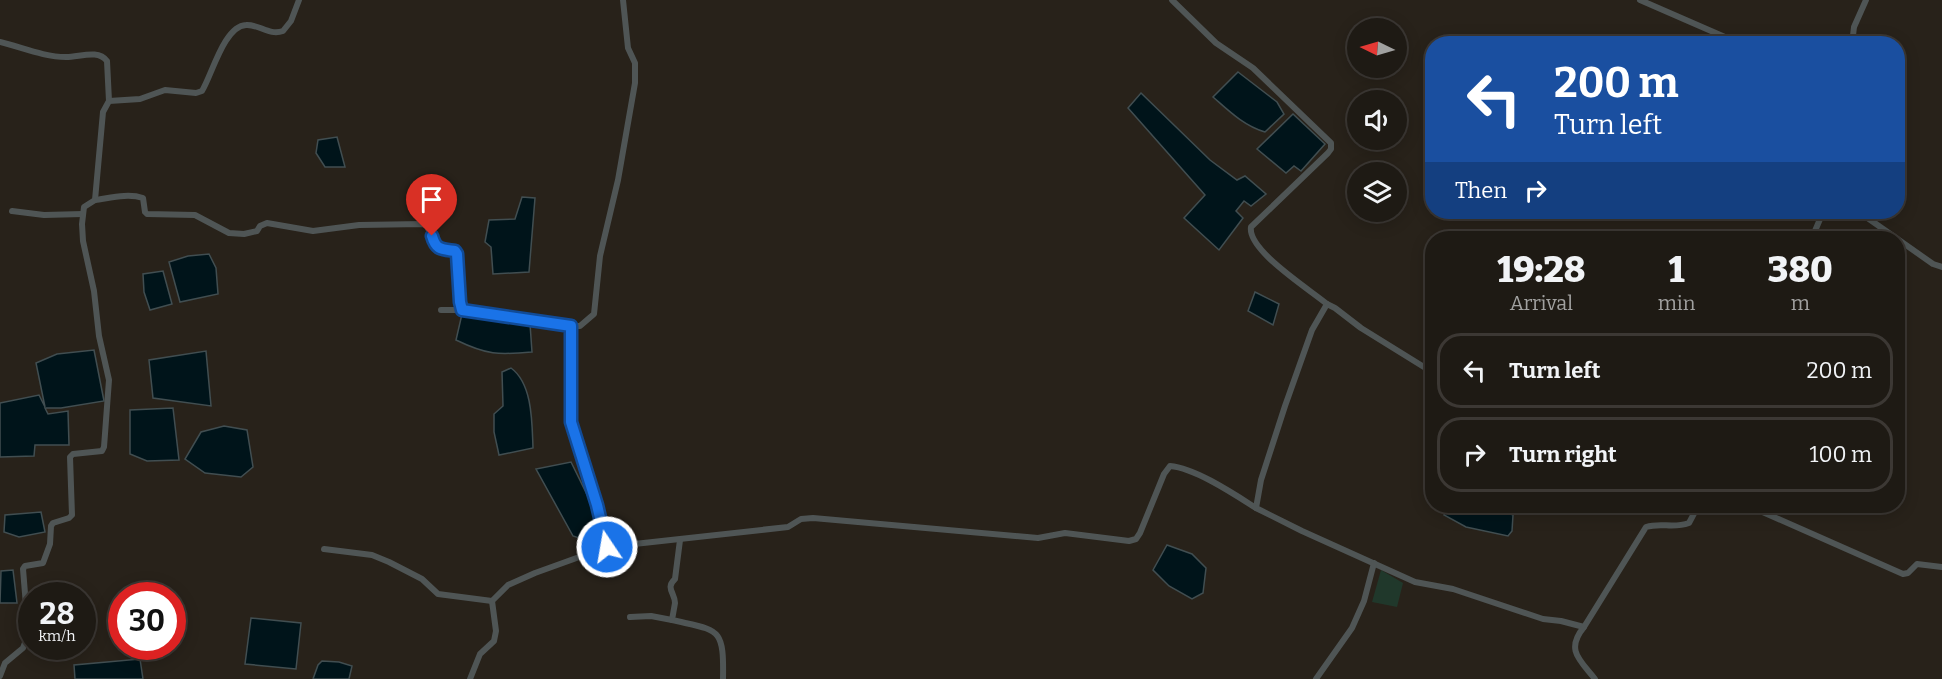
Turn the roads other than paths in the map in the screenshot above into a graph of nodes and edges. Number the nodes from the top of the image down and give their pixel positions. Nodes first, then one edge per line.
1 (299, 0) edge
2 (623, 0) edge
3 (1172, 0) edge
4 (1640, 0) edge
5 (1866, 0) edge
6 (1723, 36) edge
7 (1853, 36) edge
8 (0, 42) edge
9 (109, 101) junction
10 (95, 200) junction
11 (12, 211) dead end
12 (83, 214) junction
13 (1869, 219) edge
14 (1886, 231) edge
15 (1905, 244) edge
16 (1942, 267) edge
17 (1327, 304) junction
18 (441, 310) dead end
19 (462, 310) junction
20 (571, 326) junction
21 (1425, 368) edge
22 (1256, 508) junction
23 (1694, 513) edge
24 (1765, 513) edge
25 (680, 540) junction
26 (607, 547) junction
27 (324, 549) dead end
28 (1374, 563) junction
29 (1942, 567) edge
30 (492, 601) junction
31 (630, 617) dead end
32 (672, 620) junction
33 (1584, 627) junction
34 (0, 676) edge
35 (470, 679) edge
36 (723, 679) edge
37 (1316, 679) edge
38 (1595, 679) edge

1 - 9 street
2 - 20 street
3 - 17 street
4 - 6 street
5 - 7 street
8 - 9 street
9 - 10 street
10 - 12 street
10 - 19 street
11 - 12 street
12 - 34 street
13 - 14 street
15 - 16 street
17 - 21 street
17 - 22 street
18 - 19 street
19 - 20 street
20 - 26 street
22 - 25 street
22 - 28 street
23 - 33 street
24 - 29 street
25 - 26 street
25 - 32 street
26 - 30 street
27 - 30 street
28 - 33 street
28 - 37 street
30 - 35 street
31 - 32 street
32 - 36 street
33 - 38 street

